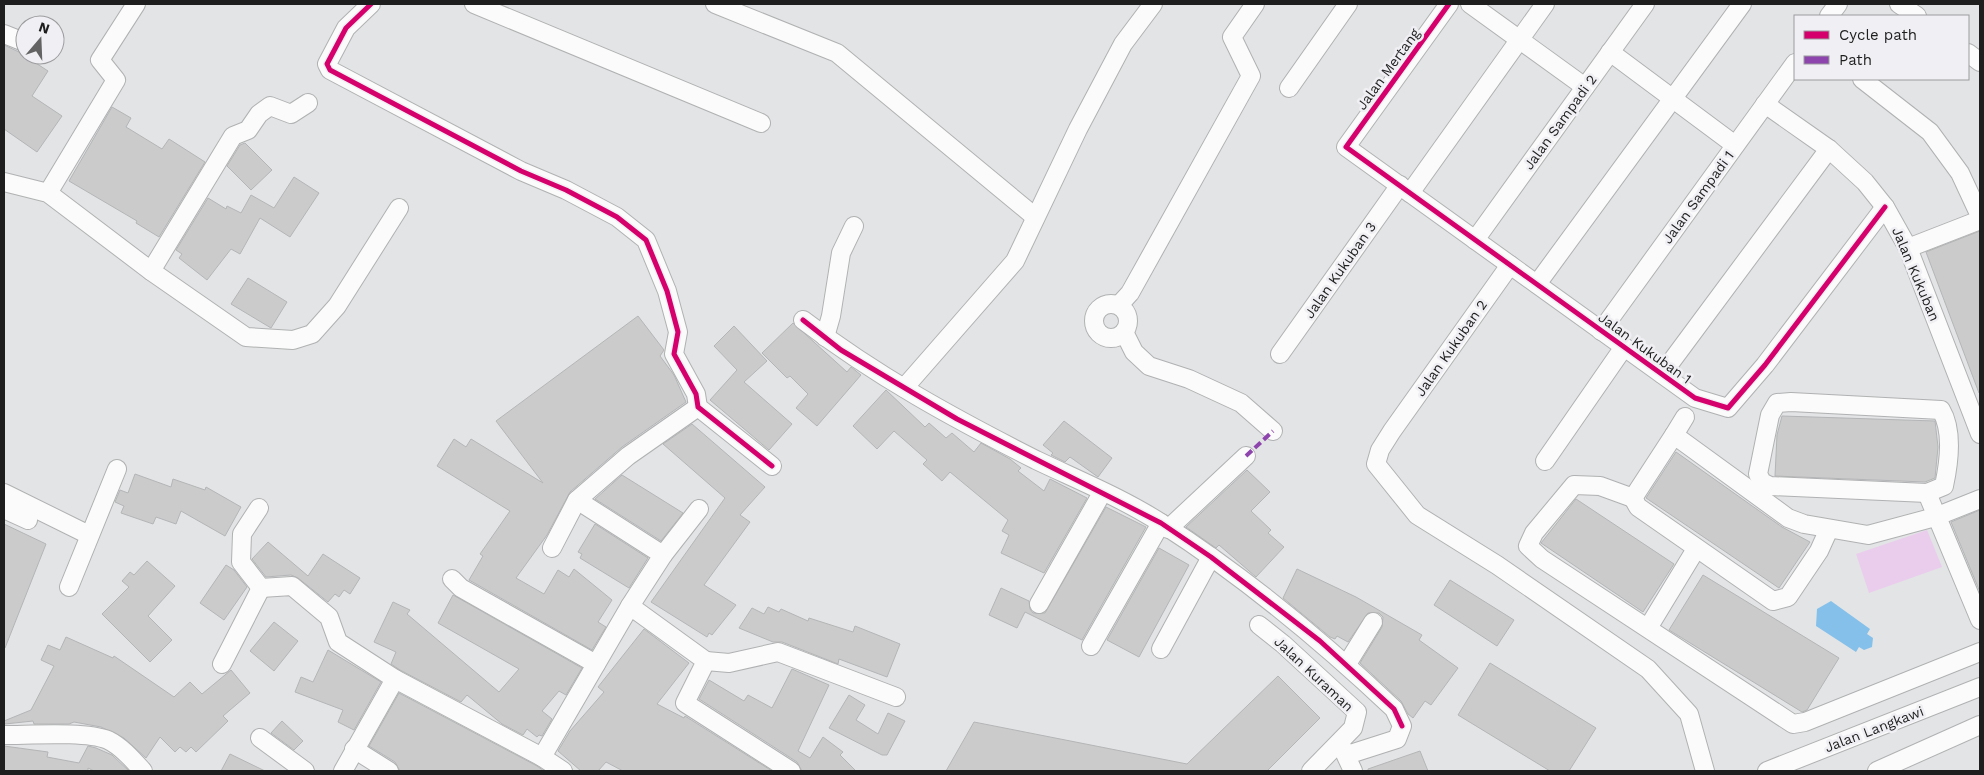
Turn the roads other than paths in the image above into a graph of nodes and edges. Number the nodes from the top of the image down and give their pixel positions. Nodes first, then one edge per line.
1 (136, 4) edge
2 (371, 4) edge
3 (474, 4) edge
4 (716, 4) edge
5 (1154, 4) edge
6 (1255, 4) edge
7 (1348, 4) edge
8 (1449, 4) edge
9 (1470, 4) edge
10 (1545, 4) edge
11 (1645, 4) edge
12 (1742, 4) edge
13 (1838, 4) edge
14 (1900, 4) edge
15 (1830, 15) edge
16 (1916, 15) edge
17 (1519, 40) junction
18 (1610, 52) junction
19 (1969, 54) edge
20 (1980, 62) edge
21 (1794, 64) edge
22 (1863, 80) edge
23 (1585, 87) junction
24 (1289, 88) dead end
25 (1673, 99) junction
26 (308, 104) dead end
27 (1765, 104) junction
28 (761, 123) dead end
29 (1735, 145) junction
30 (1346, 147) joint
31 (1828, 149) junction
32 (4, 182) edge
33 (1405, 189) junction
34 (48, 193) junction
35 (1886, 207) junction
36 (399, 208) dead end
37 (1034, 216) junction
38 (1980, 218) edge
39 (854, 226) dead end
40 (1475, 240) junction
41 (1908, 248) junction
42 (1510, 265) junction
43 (151, 271) junction
44 (1537, 284) junction
45 (1119, 305) junction
46 (803, 320) dead end
47 (1601, 331) junction
48 (1124, 332) junction
49 (825, 337) junction
50 (1624, 347) junction
51 (1280, 354) dead end
52 (1662, 374) junction
53 (904, 388) junction
54 (698, 407) junction
55 (1685, 417) dead end
56 (1273, 431) dead end
57 (1980, 434) edge
58 (1674, 435) junction
59 (1246, 456) dead end
60 (1545, 461) dead end
61 (772, 466) dead end
62 (117, 469) dead end
63 (4, 493) edge
64 (1102, 493) junction
65 (1927, 493) junction
66 (1632, 498) junction
67 (576, 500) junction
68 (1980, 500) edge
69 (259, 508) dead end
70 (4, 509) edge
71 (700, 509) dead end
72 (1935, 517) junction
73 (28, 520) dead end
74 (1164, 526) junction
75 (1829, 528) junction
76 (89, 535) junction
77 (552, 548) dead end
78 (1696, 549) junction
79 (663, 555) junction
80 (1211, 557) junction
81 (452, 580) dead end
82 (69, 587) dead end
83 (261, 588) junction
84 (1039, 604) dead end
85 (630, 606) junction
86 (1980, 620) edge
87 (1374, 622) dead end
88 (1259, 625) dead end
89 (1648, 628) junction
90 (1320, 642) junction
91 (1091, 646) dead end
92 (1161, 649) dead end
93 (1980, 652) edge
94 (706, 661) junction
95 (1303, 662) junction
96 (222, 664) dead end
97 (596, 664) junction
98 (1347, 664) junction
99 (395, 679) junction
100 (1980, 688) edge
101 (896, 697) dead end
102 (1980, 725) edge
103 (4, 735) edge
104 (260, 738) dead end
105 (354, 749) junction
106 (1347, 756) edge
107 (542, 757) junction
108 (143, 771) edge
109 (305, 771) edge
110 (343, 771) edge
111 (389, 771) edge
112 (564, 771) edge
113 (791, 771) edge
114 (1311, 771) edge
115 (1704, 771) edge
116 (1767, 771) edge
117 (1877, 771) edge

1 - 34 street
2 - 54 street
3 - 28 street
4 - 37 street
5 - 37 street
6 - 45 street
7 - 24 street
8 - 30 street, Jalan Mertang
9 - 17 street
10 - 17 street, Jalan Kukuban 3
11 - 18 street, Jalan Sampadi 2
12 - 25 street
13 - 15 street
14 - 16 street
17 - 23 street
17 - 33 street, Jalan Kukuban 3
18 - 23 street, Jalan Sampadi 2
18 - 25 street
19 - 20 street
21 - 27 street, Jalan Sampadi 1
22 - 38 street
23 - 40 street, Jalan Sampadi 2
25 - 29 street
25 - 44 street
26 - 43 street
27 - 29 street, Jalan Sampadi 1
27 - 31 street, Jalan Kukuban
29 - 47 street, Jalan Sampadi 1
30 - 33 street, Jalan Kukuban 1
31 - 35 street, Jalan Kukuban
31 - 52 street
32 - 34 street
33 - 40 street, Jalan Kukuban 1
33 - 51 street, Jalan Kukuban 3
34 - 43 street
35 - 41 street, Jalan Kukuban
35 - 52 street, Jalan Kukuban 1
36 - 43 street
37 - 53 street
38 - 41 street
39 - 49 street
40 - 42 street, Jalan Kukuban 1
41 - 57 street, Jalan Kukuban
42 - 44 street, Jalan Kukuban 1
42 - 115 street, Jalan Kukuban 2
44 - 47 street, Jalan Kukuban 1
45 - 48 street
45 - 48 street
46 - 49 street
47 - 50 street, Jalan Kukuban 1
48 - 56 street
49 - 53 street
50 - 52 street, Jalan Kukuban 1
50 - 60 street
53 - 64 street
54 - 61 street
54 - 67 street
55 - 58 street
58 - 66 street
58 - 75 street
59 - 74 street
62 - 76 street
63 - 76 street
64 - 74 street
64 - 84 street
65 - 65 street
65 - 72 street
66 - 78 street
66 - 89 street
67 - 77 street
67 - 79 street
68 - 72 street
69 - 83 street
70 - 73 street
71 - 79 street
72 - 75 street
72 - 86 street
74 - 80 street
74 - 91 street
75 - 78 street
76 - 82 street
78 - 89 street
79 - 85 street
80 - 90 street
80 - 92 street
81 - 97 street
83 - 96 street
83 - 99 street
85 - 94 street
85 - 97 street
87 - 98 street
88 - 95 street, Jalan Kuraman
89 - 93 street
90 - 95 street
90 - 98 street
94 - 101 street
94 - 113 street
95 - 106 street, Jalan Kuraman
97 - 107 street
98 - 106 street
99 - 105 street
99 - 107 street
100 - 116 street, Jalan Langkawi
102 - 117 street
103 - 108 street
104 - 109 street
105 - 110 street
105 - 111 street
106 - 114 street, Jalan Kuraman
107 - 112 street

